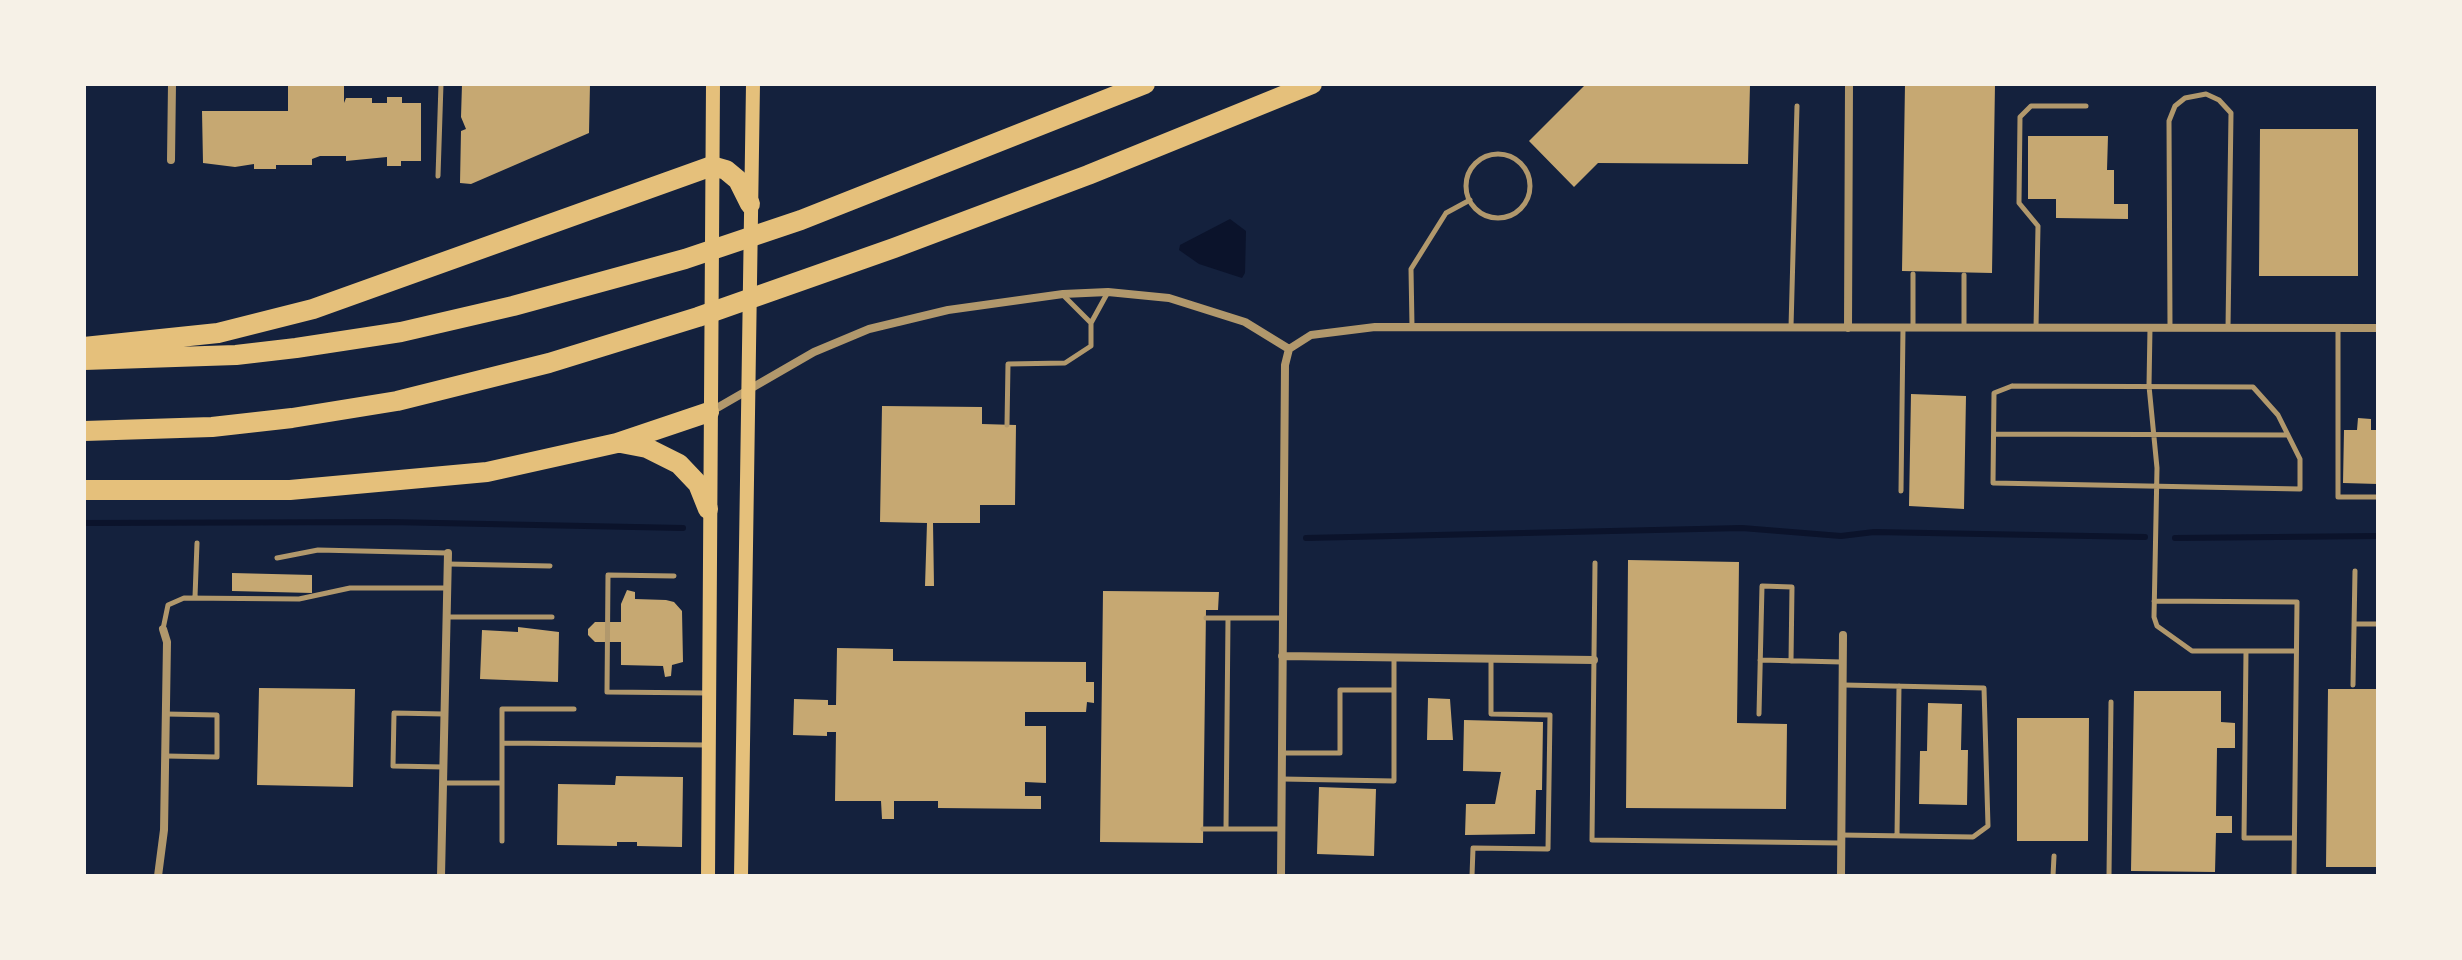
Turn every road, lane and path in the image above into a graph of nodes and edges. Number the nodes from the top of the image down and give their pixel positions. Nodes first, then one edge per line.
1 (172, 84) edge
2 (441, 84) edge
3 (713, 84) edge
4 (753, 84) edge
5 (1145, 84) edge
6 (1312, 84) edge
7 (1849, 84) edge
8 (1797, 106) dead end
9 (2086, 106) dead end
10 (171, 160) dead end
11 (712, 166) junction
12 (438, 176) dead end
13 (1470, 200) junction
14 (750, 204) junction
15 (1913, 274) dead end
16 (1964, 275) dead end
17 (1108, 292) junction
18 (1063, 294) junction
19 (1091, 323) junction
20 (1412, 327) junction
21 (1791, 328) junction
22 (1848, 328) junction
23 (1903, 328) junction
24 (1913, 328) junction
25 (1964, 328) junction
26 (2036, 328) junction
27 (2150, 328) junction
28 (2170, 328) junction
29 (2228, 328) junction
30 (2338, 328) junction
31 (2378, 328) edge
32 (84, 347) edge
33 (1289, 349) junction
34 (84, 360) edge
35 (2149, 386) junction
36 (746, 392) junction
37 (709, 412) junction
38 (1007, 425) dead end
39 (84, 431) edge
40 (1994, 434) junction
41 (2153, 435) junction
42 (2288, 435) junction
43 (617, 443) junction
44 (2157, 486) junction
45 (84, 490) edge
46 (1901, 491) dead end
47 (2378, 497) edge
48 (708, 509) junction
49 (197, 543) dead end
50 (448, 553) joint
51 (277, 558) dead end
52 (1595, 563) dead end
53 (448, 564) junction
54 (550, 566) dead end
55 (2355, 571) dead end
56 (674, 576) dead end
57 (447, 588) junction
58 (195, 597) junction
59 (2154, 601) junction
60 (447, 617) junction
61 (552, 617) dead end
62 (1206, 618) dead end
63 (1228, 618) junction
64 (1283, 618) junction
65 (2354, 624) junction
66 (2378, 624) edge
67 (163, 629) joint
68 (1843, 635) dead end
69 (2246, 651) junction
70 (2296, 651) junction
71 (1282, 656) junction
72 (1394, 658) junction
73 (1491, 659) junction
74 (1594, 660) junction
75 (1760, 660) junction
76 (1791, 661) junction
77 (1843, 662) junction
78 (1843, 685) junction
79 (2353, 685) dead end
80 (1899, 686) junction
81 (1394, 690) junction
82 (707, 693) junction
83 (2111, 702) dead end
84 (574, 709) dead end
85 (166, 714) junction
86 (445, 714) junction
87 (1759, 714) dead end
88 (502, 743) junction
89 (707, 745) junction
90 (1282, 753) junction
91 (165, 756) junction
92 (444, 767) junction
93 (1281, 779) junction
94 (443, 783) junction
95 (502, 783) junction
96 (1203, 829) dead end
97 (1226, 829) junction
98 (1281, 829) junction
99 (1897, 836) junction
100 (2294, 838) junction
101 (1841, 839) junction
102 (502, 841) dead end
103 (2054, 856) dead end
104 (158, 876) edge
105 (441, 876) edge
106 (708, 876) edge
107 (741, 876) edge
108 (1281, 876) edge
109 (1472, 876) edge
110 (1841, 876) edge
111 (2053, 876) edge
112 (2109, 876) edge
113 (2294, 876) edge

1 - 10 street
2 - 12 lane
3 - 11 main road
4 - 14 main road
5 - 34 highway
6 - 39 highway
7 - 22 street
8 - 21 lane
9 - 26 lane
11 - 14 highway
11 - 32 highway
11 - 37 main road
13 - 13 lane
13 - 20 lane
14 - 36 main road
15 - 24 lane
16 - 25 lane
17 - 18 street
17 - 19 lane
17 - 33 street
18 - 19 lane
18 - 36 street
19 - 38 lane
20 - 21 street
20 - 33 street
21 - 22 street
22 - 23 street
23 - 24 street
23 - 46 lane
24 - 25 street
25 - 26 street
26 - 27 street
27 - 28 street
27 - 35 lane
28 - 29 street
28 - 29 lane
29 - 30 street
30 - 31 street
30 - 47 lane
33 - 64 street
35 - 40 lane
35 - 41 lane
35 - 42 lane
36 - 37 street
36 - 107 main road
37 - 43 highway
37 - 48 main road
40 - 41 lane
40 - 44 lane
41 - 42 lane
41 - 44 lane
42 - 44 lane
43 - 45 highway
43 - 48 highway
44 - 59 lane
48 - 82 main road
49 - 58 lane
50 - 51 lane
50 - 53 street
52 - 74 lane
53 - 54 lane
53 - 57 street
55 - 65 lane
56 - 82 lane
57 - 58 lane
57 - 60 street
58 - 67 lane
59 - 69 lane
59 - 70 lane
60 - 61 lane
60 - 86 street
62 - 63 lane
63 - 64 lane
63 - 97 lane
64 - 71 street
65 - 66 lane
65 - 79 lane
67 - 85 street
68 - 77 street
69 - 70 lane
69 - 100 lane
70 - 100 lane
71 - 72 street
71 - 90 street
72 - 73 street
72 - 81 lane
73 - 74 street
73 - 109 lane
74 - 101 lane
75 - 76 lane
75 - 76 lane
75 - 87 lane
76 - 77 lane
77 - 78 street
78 - 80 lane
78 - 101 street
80 - 99 lane
80 - 99 lane
81 - 90 lane
81 - 93 lane
82 - 89 main road
83 - 112 lane
84 - 88 lane
85 - 91 street
85 - 91 lane
86 - 92 street
86 - 92 lane
88 - 89 lane
88 - 95 lane
89 - 106 main road
90 - 93 street
91 - 104 street
92 - 94 street
93 - 98 street
94 - 95 lane
94 - 105 street
95 - 102 lane
96 - 97 lane
97 - 98 lane
98 - 108 street
99 - 101 lane
100 - 113 lane
101 - 110 street
103 - 111 lane

